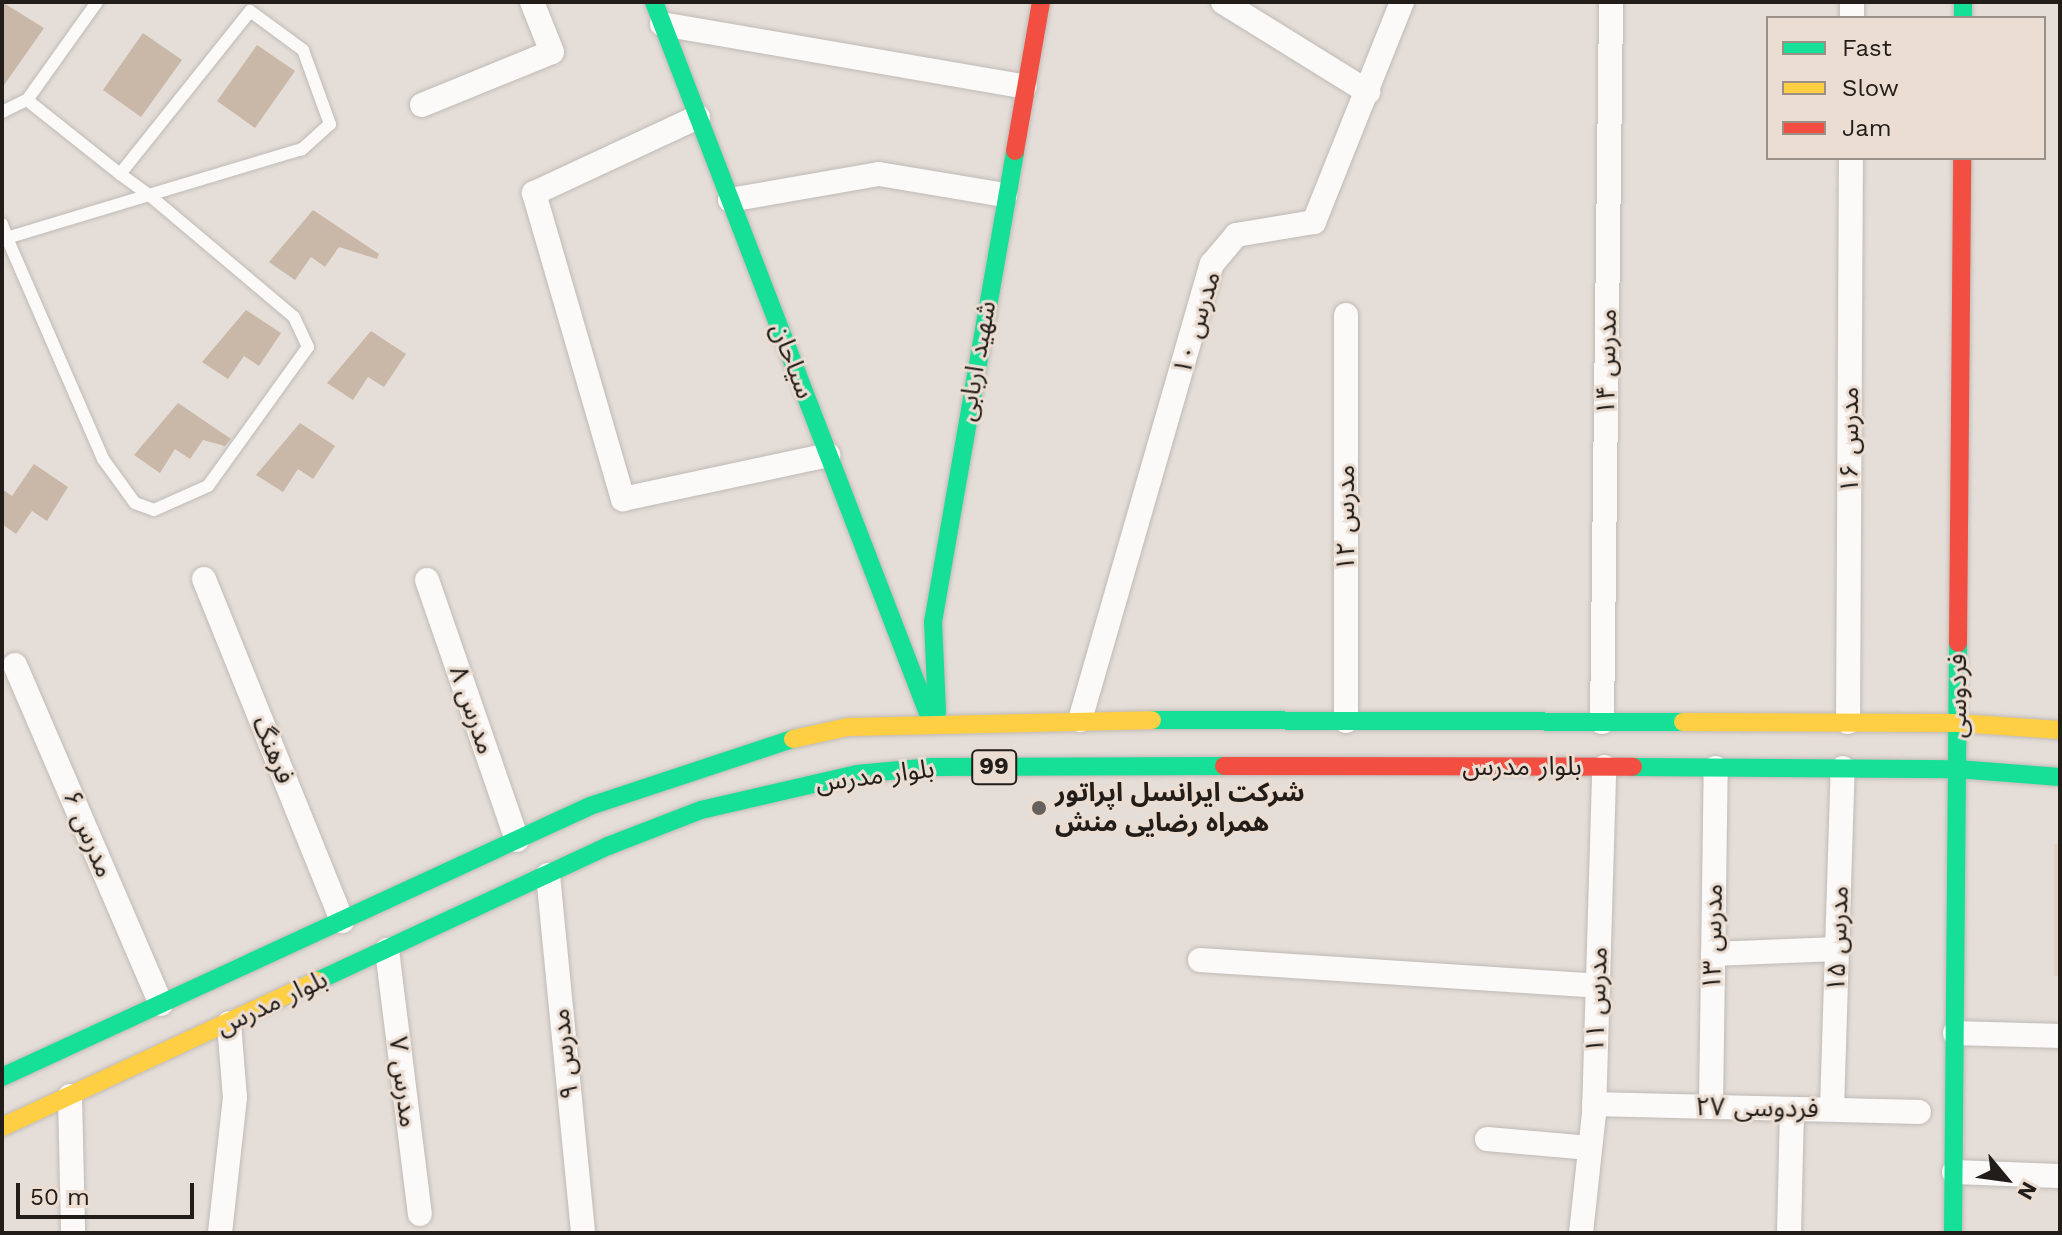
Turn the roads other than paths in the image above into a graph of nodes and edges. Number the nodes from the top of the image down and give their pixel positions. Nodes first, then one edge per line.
1 (97, 2) edge
2 (532, 2) edge
3 (1041, 2) edge
4 (1223, 2) edge
5 (1402, 2) edge
6 (1611, 2) edge
7 (658, 13) edge
8 (1025, 87) junction
9 (1368, 92) junction
10 (27, 100) junction
11 (422, 105) dead end
12 (2, 112) edge
13 (698, 117) junction
14 (1851, 160) edge
15 (1962, 160) edge
16 (120, 174) junction
17 (149, 195) junction
18 (1005, 195) junction
19 (730, 200) junction
20 (2, 224) edge
21 (5, 238) edge
22 (1346, 315) dead end
23 (828, 455) junction
24 (204, 579) dead end
25 (427, 580) dead end
26 (934, 647) junction
27 (904, 652) junction
28 (15, 665) dead end
29 (1080, 720) junction
30 (934, 721) junction
31 (1346, 721) junction
32 (1602, 722) junction
33 (1848, 722) junction
34 (1958, 723) junction
35 (2060, 730) edge
36 (1604, 767) junction
37 (1716, 768) junction
38 (1843, 768) junction
39 (1957, 769) junction
40 (2060, 777) edge
41 (517, 840) junction
42 (548, 875) junction
43 (342, 921) junction
44 (1837, 949) junction
45 (387, 950) junction
46 (1713, 954) junction
47 (1200, 960) dead end
48 (1597, 986) junction
49 (161, 1004) junction
50 (229, 1023) junction
51 (1955, 1033) junction
52 (2060, 1036) edge
53 (2, 1077) edge
54 (70, 1096) junction
55 (1594, 1104) junction
56 (1711, 1107) junction
57 (1792, 1109) junction
58 (1832, 1109) junction
59 (1919, 1112) dead end
60 (2, 1127) edge
61 (1487, 1139) dead end
62 (1590, 1148) junction
63 (1954, 1172) junction
64 (2060, 1176) edge
65 (420, 1214) dead end
66 (73, 1233) edge
67 (220, 1233) edge
68 (583, 1233) edge
69 (1581, 1233) edge
70 (1789, 1233) edge
71 (1953, 1233) edge

1 - 10 lane
2 - 11 street
3 - 8 main road, شهید اربابی
4 - 9 street
5 - 9 street, مدرس ۱۰
6 - 32 street, مدرس ۱۴
7 - 8 street
7 - 13 main road, سیاحان
8 - 18 main road, شهید اربابی
9 - 29 street, مدرس ۱۰
10 - 12 lane
10 - 16 lane
13 - 19 main road, سیاحان
13 - 23 street
14 - 33 street, مدرس ۱۶
15 - 34 main road, فردوسی
16 - 17 lane
16 - 17 lane
17 - 21 lane
17 - 21 lane
18 - 19 street
18 - 26 main road, شهید اربابی
19 - 23 main road, سیاحان
20 - 21 lane
22 - 31 street, مدرس ۱۲
23 - 27 main road, سیاحان
24 - 43 street, فرهنگ
25 - 41 street, مدرس ۸
26 - 27 main road
26 - 30 main road, شهید اربابی
27 - 30 main road, سیاحان
28 - 49 street, مدرس ۶
29 - 30 main road, بلوار مدرس / 99
29 - 31 main road, بلوار مدرس / 99
30 - 41 main road, بلوار مدرس / 99
31 - 32 main road, بلوار مدرس / 99
32 - 33 main road, بلوار مدرس / 99
33 - 34 main road, بلوار مدرس / 99
34 - 35 main road, بلوار مدرس / 99
34 - 39 main road, فردوسی
36 - 37 main road, بلوار مدرس / 99
36 - 42 main road, بلوار مدرس / 99
36 - 48 street, مدرس ۱۱
37 - 38 main road, بلوار مدرس / 99
37 - 46 street, مدرس ۱۳
38 - 39 main road, بلوار مدرس / 99
38 - 44 street, مدرس ۱۵
39 - 40 main road, بلوار مدرس / 99
39 - 51 main road, فردوسی
41 - 43 main road, بلوار مدرس / 99
42 - 45 main road, بلوار مدرس / 99
42 - 68 street, مدرس ۹
43 - 49 main road, بلوار مدرس / 99
44 - 46 street
44 - 58 street, مدرس ۱۵
45 - 50 main road, بلوار مدرس / 99
45 - 65 street, مدرس ۷
46 - 56 street, مدرس ۱۳
47 - 48 street
48 - 55 street, مدرس ۱۱
49 - 53 main road, بلوار مدرس / 99
50 - 54 main road, بلوار مدرس / 99
50 - 67 street
51 - 52 street
51 - 63 main road, فردوسی
54 - 60 main road, بلوار مدرس / 99
54 - 66 street
55 - 56 street, فردوسی ۲۷
55 - 62 street, مدرس ۱۱
56 - 57 street, فردوسی ۲۷
57 - 58 street, فردوسی ۲۷
57 - 70 street
58 - 59 street, فردوسی ۲۷
61 - 62 street
62 - 69 street, مدرس ۱۱
63 - 64 street
63 - 71 main road, فردوسی

